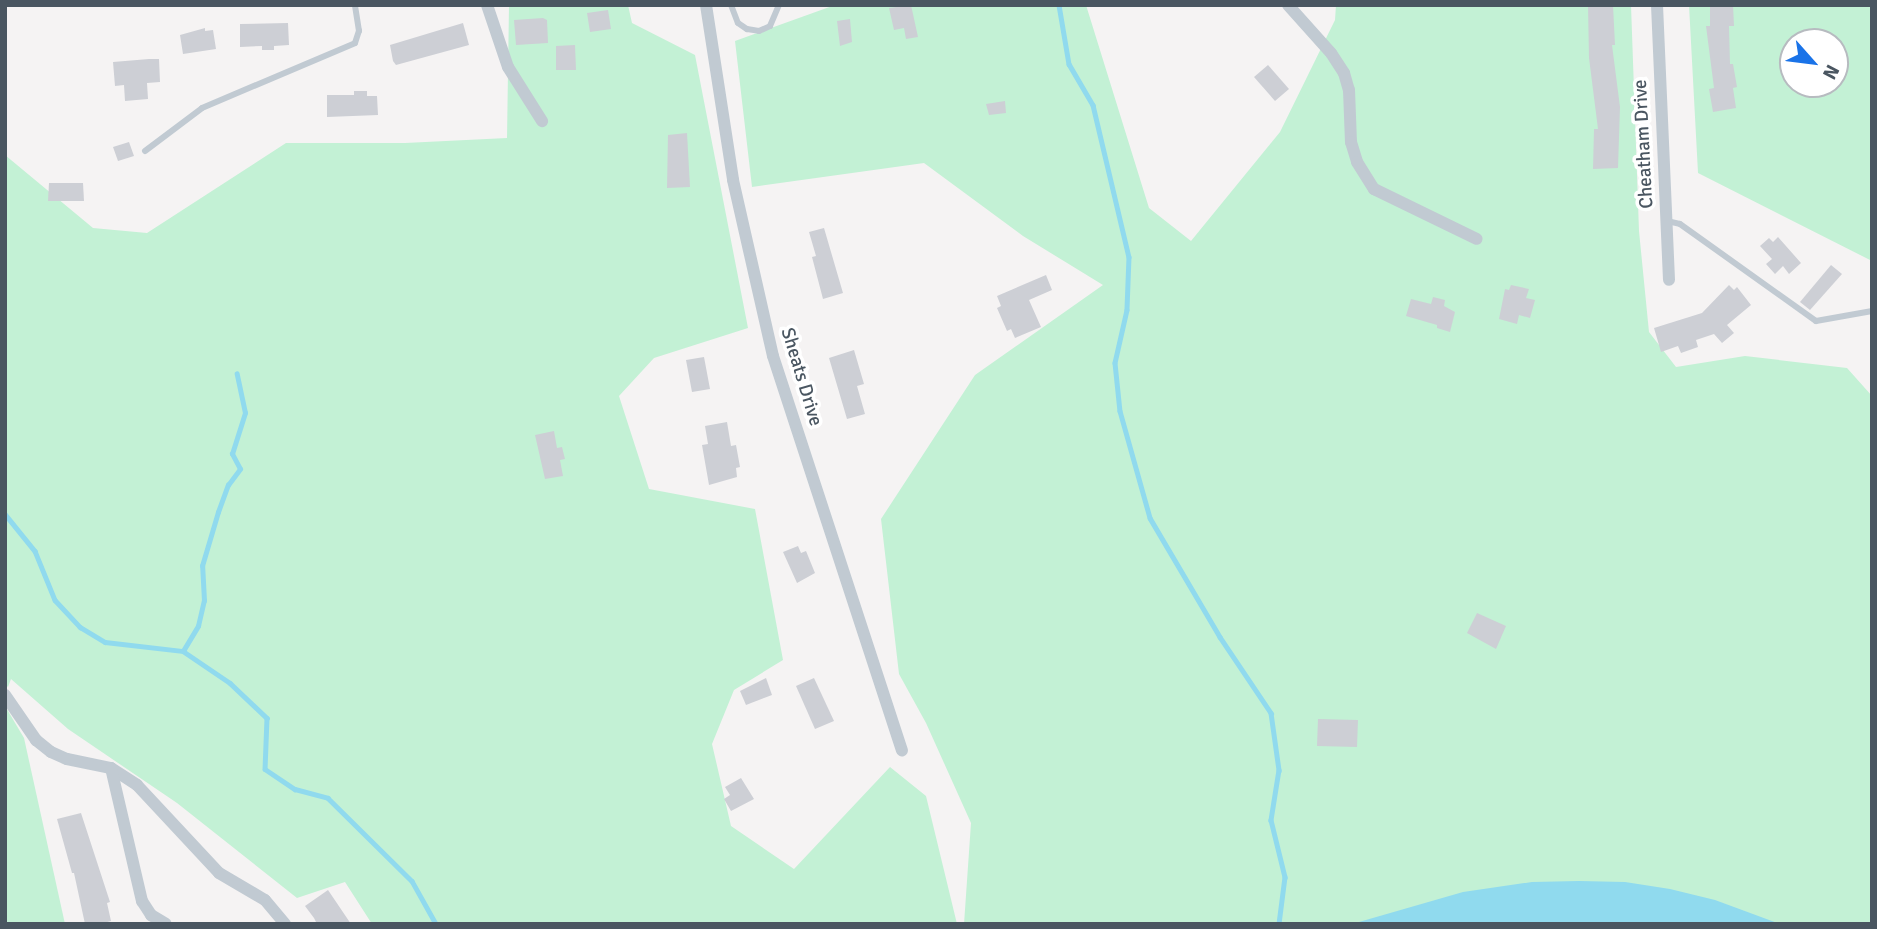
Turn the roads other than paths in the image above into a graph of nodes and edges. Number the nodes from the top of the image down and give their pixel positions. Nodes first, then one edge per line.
1 (355, 5) edge
2 (487, 5) edge
3 (706, 5) edge
4 (731, 5) edge
5 (779, 5) edge
6 (1288, 5) edge
7 (1657, 5) edge
8 (542, 121) dead end
9 (145, 152) dead end
10 (1667, 221) junction
11 (1477, 239) dead end
12 (1669, 280) dead end
13 (1872, 312) edge
14 (5, 695) edge
15 (902, 750) dead end
16 (111, 768) junction
17 (166, 924) edge
18 (285, 924) edge

1 - 9 lane
2 - 8 street
3 - 15 street, Sheats Drive
4 - 5 lane
6 - 11 street
7 - 10 street, Cheatham Drive
10 - 12 street, Cheatham Drive
10 - 13 lane
14 - 16 street
16 - 17 street
16 - 18 street

